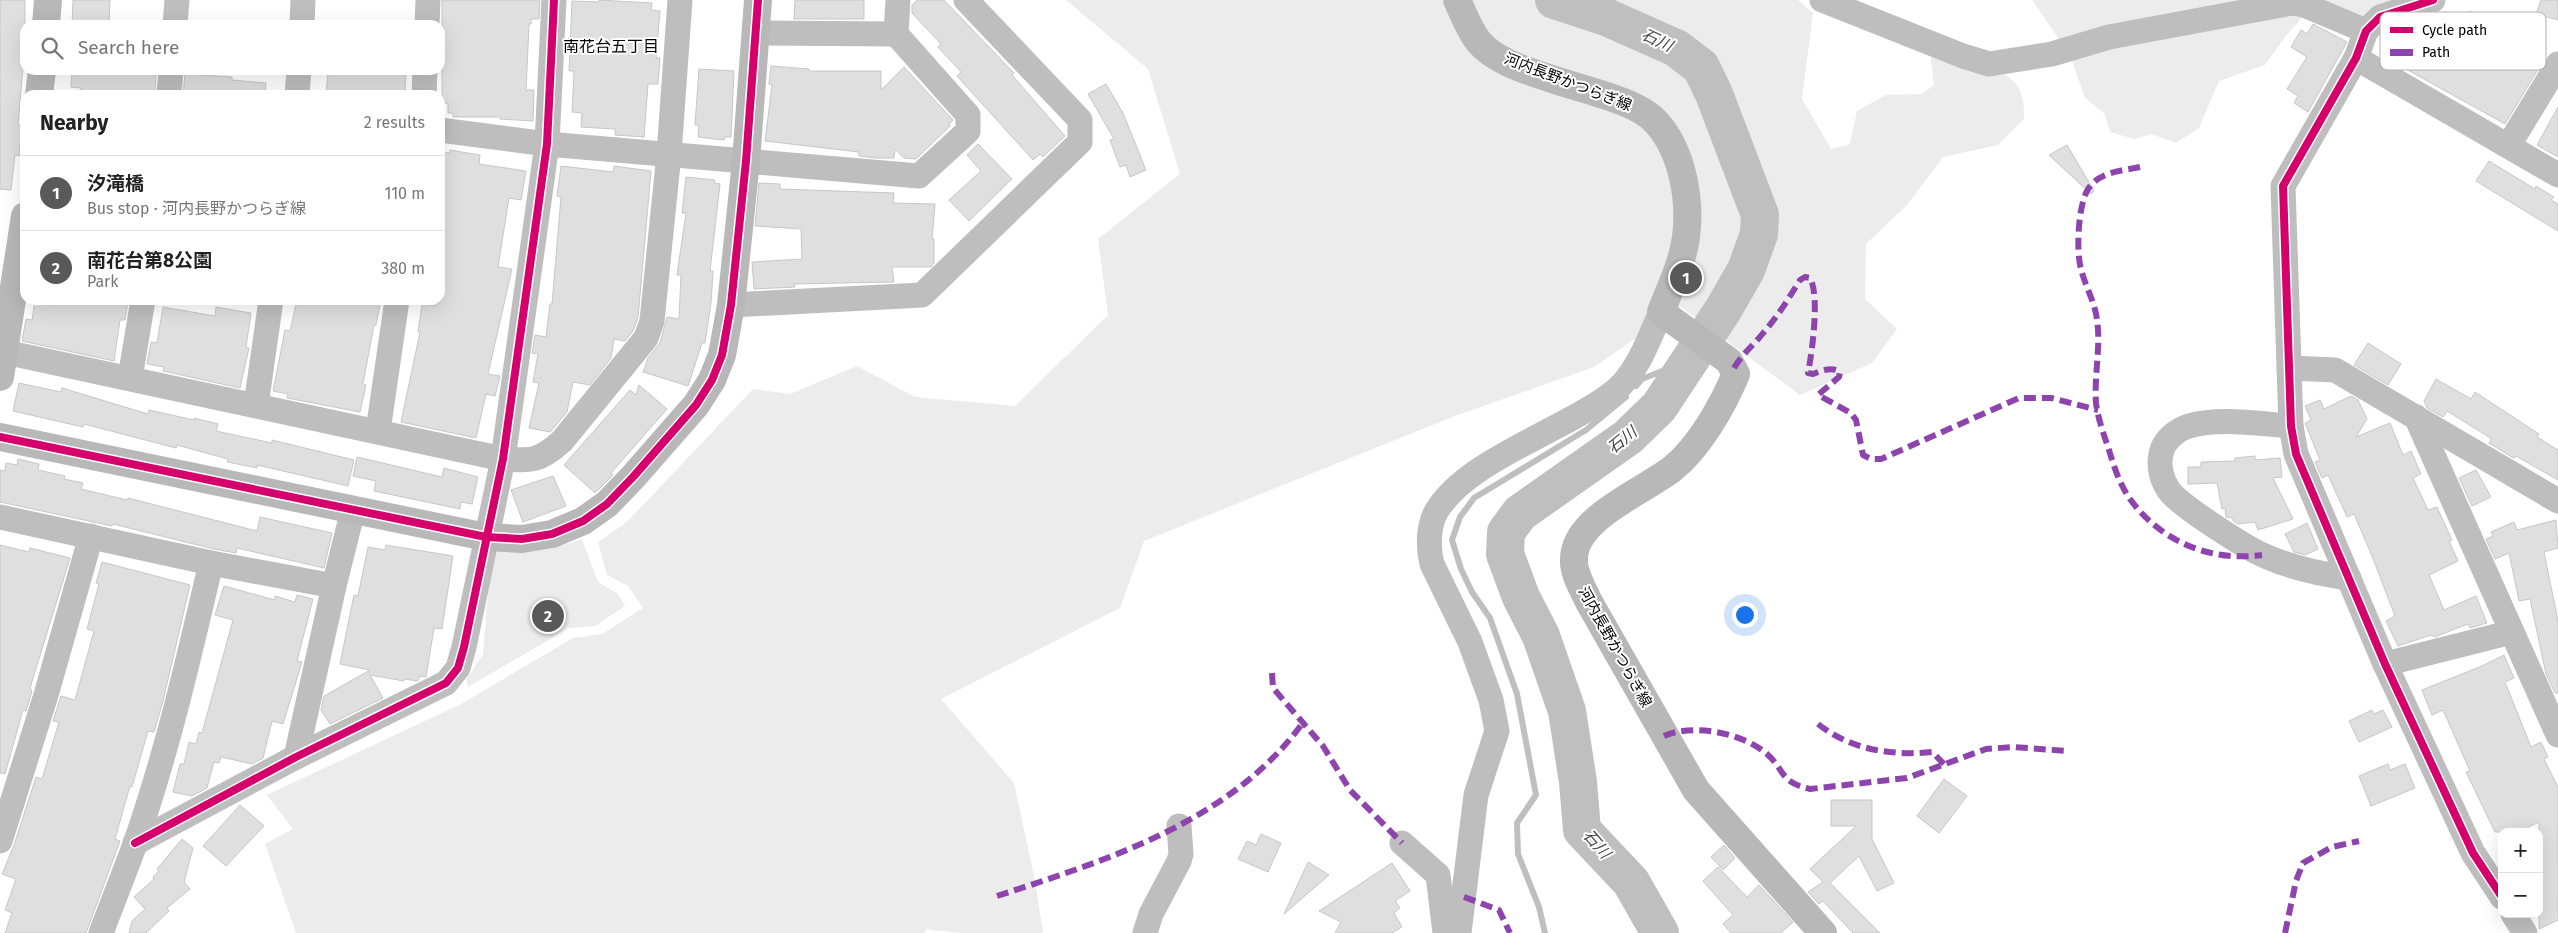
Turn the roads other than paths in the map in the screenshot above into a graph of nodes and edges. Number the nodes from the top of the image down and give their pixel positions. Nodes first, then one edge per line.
1 (48, 0) edge
2 (177, 0) edge
3 (303, 0) edge
4 (428, 0) edge
5 (554, 0) edge
6 (680, 0) edge
7 (758, 0) edge
8 (898, 0) edge
9 (966, 0) edge
10 (1457, 0) edge
11 (1822, 0) edge
12 (2433, 0) edge
13 (2396, 12) edge
14 (2380, 17) edge
15 (46, 20) edge
16 (175, 20) edge
17 (302, 20) edge
18 (427, 20) edge
19 (756, 32) junction
20 (2366, 32) junction
21 (896, 34) junction
22 (2356, 58) junction
23 (2558, 64) edge
24 (41, 75) edge
25 (171, 75) edge
26 (299, 75) edge
27 (425, 75) edge
28 (40, 90) edge
29 (169, 90) edge
30 (297, 90) edge
31 (424, 90) edge
32 (445, 131) edge
33 (547, 144) junction
34 (2509, 145) junction
35 (669, 154) junction
36 (746, 161) junction
37 (2558, 176) edge
38 (20, 247) edge
39 (142, 305) edge
40 (270, 305) edge
41 (396, 305) edge
42 (731, 305) junction
43 (1664, 314) junction
44 (2, 360) edge
45 (2289, 368) junction
46 (130, 378) junction
47 (256, 406) junction
48 (2416, 417) junction
49 (2291, 426) junction
50 (378, 431) junction
51 (0, 436) edge
52 (503, 459) junction
53 (2558, 501) edge
54 (353, 510) junction
55 (0, 517) edge
56 (91, 536) junction
57 (486, 537) junction
58 (211, 563) junction
59 (2349, 578) junction
60 (334, 586) junction
61 (2512, 632) junction
62 (2385, 664) junction
63 (2553, 711) edge
64 (2558, 735) edge
65 (296, 757) junction
66 (1179, 826) dead end
67 (0, 841) edge
68 (135, 843) junction
69 (1402, 843) dead end
70 (2498, 891) edge
71 (2516, 918) edge
72 (101, 933) edge
73 (1145, 933) edge
74 (1445, 933) edge
75 (1459, 933) edge
76 (1823, 933) edge
77 (2525, 933) edge

1 - 15 street
2 - 16 street
3 - 17 street
4 - 18 street
5 - 33 street
6 - 35 street
7 - 19 street
8 - 21 street
9 - 42 street
10 - 43 street, 河内長野かつらぎ線
11 - 20 street
12 - 13 street
14 - 20 street
19 - 21 street
19 - 36 street
20 - 22 street
21 - 36 street
22 - 34 street
22 - 45 street
23 - 34 street
24 - 28 street
25 - 29 street
26 - 30 street
27 - 31 street
32 - 33 street
33 - 35 street
33 - 52 street
34 - 37 street
35 - 36 street
35 - 52 street
36 - 42 street
38 - 44 street
39 - 46 street
40 - 47 street
41 - 50 street
42 - 57 street
43 - 75 street
43 - 76 street, 河内長野かつらぎ線
44 - 46 street
45 - 48 street
45 - 49 street
46 - 47 street
47 - 50 street
48 - 53 street
48 - 61 street
49 - 59 street
49 - 59 street
50 - 52 street
51 - 54 street
52 - 57 street
54 - 57 street
54 - 60 street
55 - 56 street
56 - 58 street
56 - 67 street
57 - 65 street
58 - 60 street
58 - 68 street
59 - 62 street
60 - 65 street
61 - 62 street
61 - 63 street
62 - 70 street
63 - 64 street
65 - 68 street
66 - 73 street
68 - 72 street
69 - 74 street
71 - 77 street

